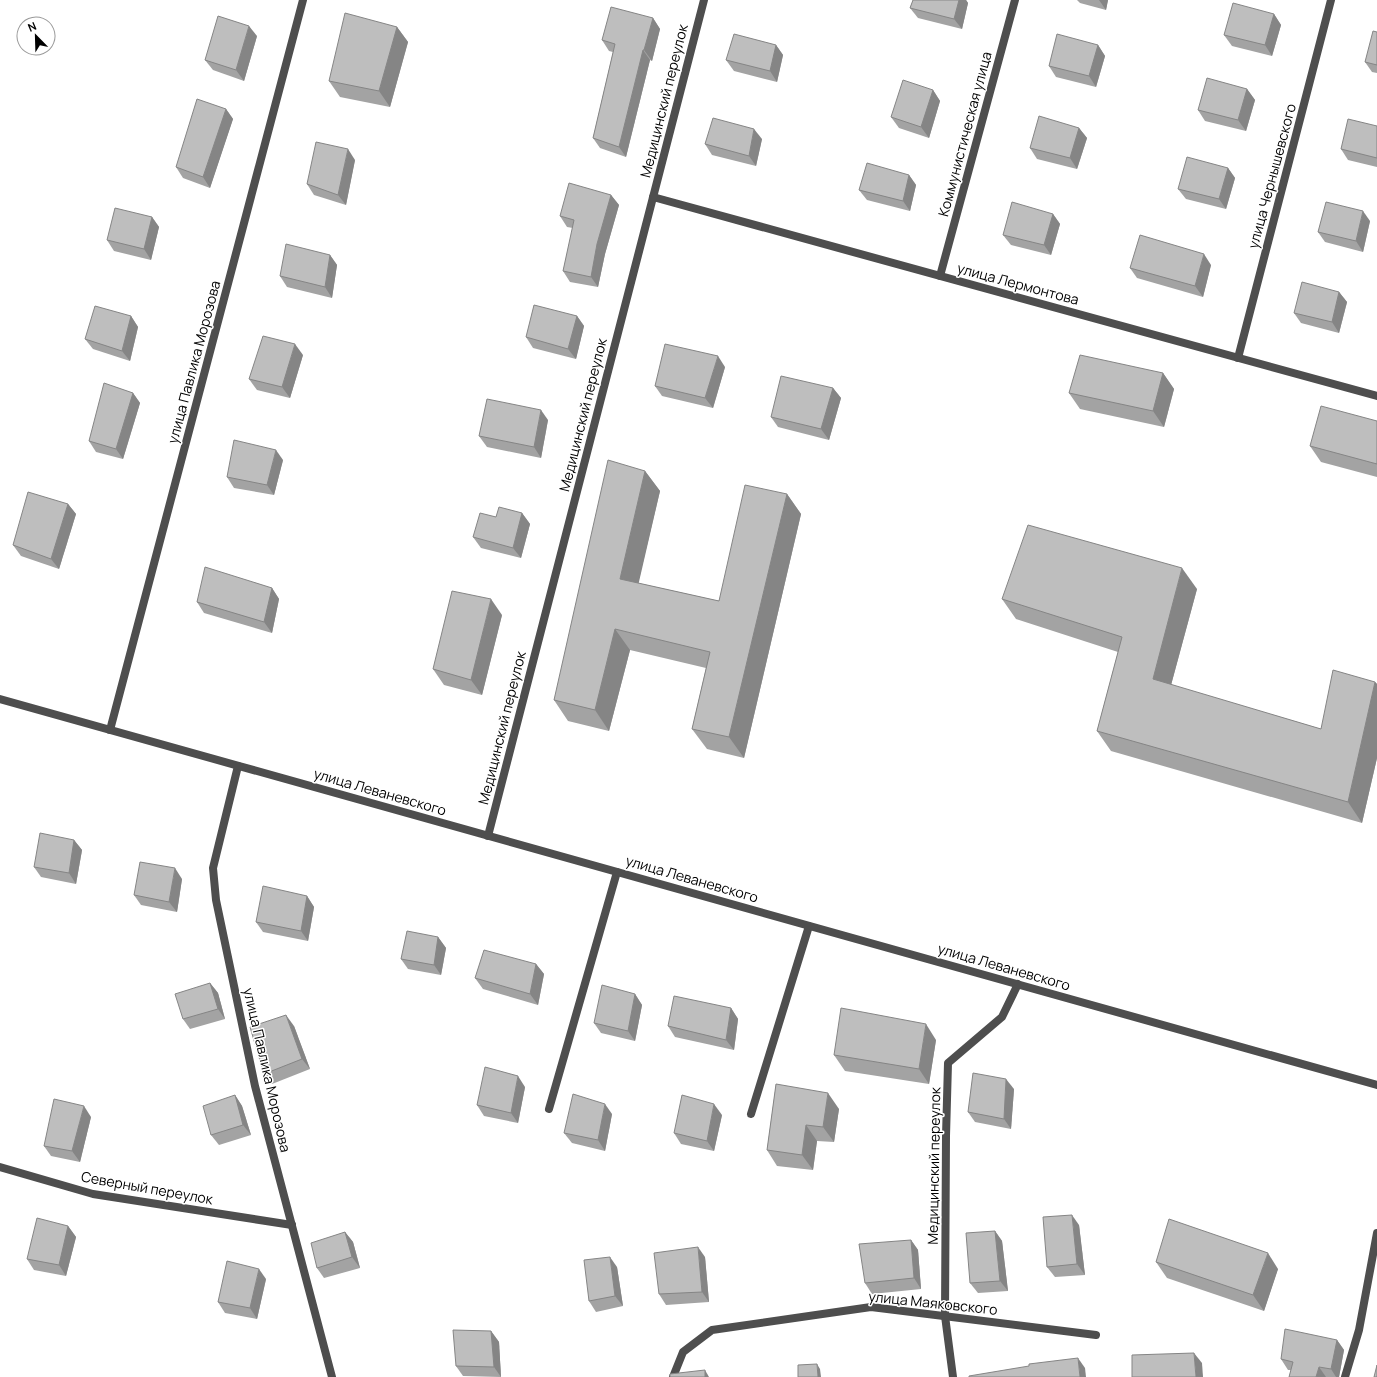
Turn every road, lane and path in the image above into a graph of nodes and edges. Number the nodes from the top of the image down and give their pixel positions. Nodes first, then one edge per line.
1 (303, 0) edge
2 (704, 0) edge
3 (1015, 0) edge
4 (1331, 0) edge
5 (653, 197) junction
6 (940, 276) junction
7 (1238, 358) junction
8 (1377, 396) edge
9 (0, 699) edge
10 (110, 730) junction
11 (238, 766) junction
12 (488, 836) junction
13 (617, 872) junction
14 (809, 926) junction
15 (1018, 984) junction
16 (1377, 1084) edge
17 (549, 1109) dead end
18 (751, 1114) dead end
19 (0, 1167) edge
20 (292, 1225) junction
21 (1377, 1233) edge
22 (945, 1316) junction
23 (1096, 1335) dead end
24 (332, 1377) edge
25 (673, 1377) edge
26 (953, 1377) edge
27 (1345, 1377) edge

1 - 10 street, улица Павлика Морозова
2 - 5 street, Медицинский переулок
3 - 6 street, Коммунистическая улица
4 - 7 street, улица Чернышевского
5 - 6 street, улица Лермонтова
5 - 12 street, Медицинский переулок
6 - 7 street, улица Лермонтова
7 - 8 street, улица Лермонтова
9 - 10 street, улица Леваневского
10 - 11 street, улица Леваневского
11 - 12 street, улица Леваневского
11 - 20 street, улица Павлика Морозова
12 - 13 street, улица Леваневского
13 - 14 street, улица Леваневского
13 - 17 street
14 - 15 street, улица Леваневского
14 - 18 street
15 - 16 street, улица Леваневского
15 - 22 street, Медицинский переулок
19 - 20 street, Северный переулок
20 - 24 street, улица Павлика Морозова
21 - 27 street
22 - 23 street, улица Маяковского
22 - 25 street, улица Маяковского
22 - 26 street, Медицинский переулок

